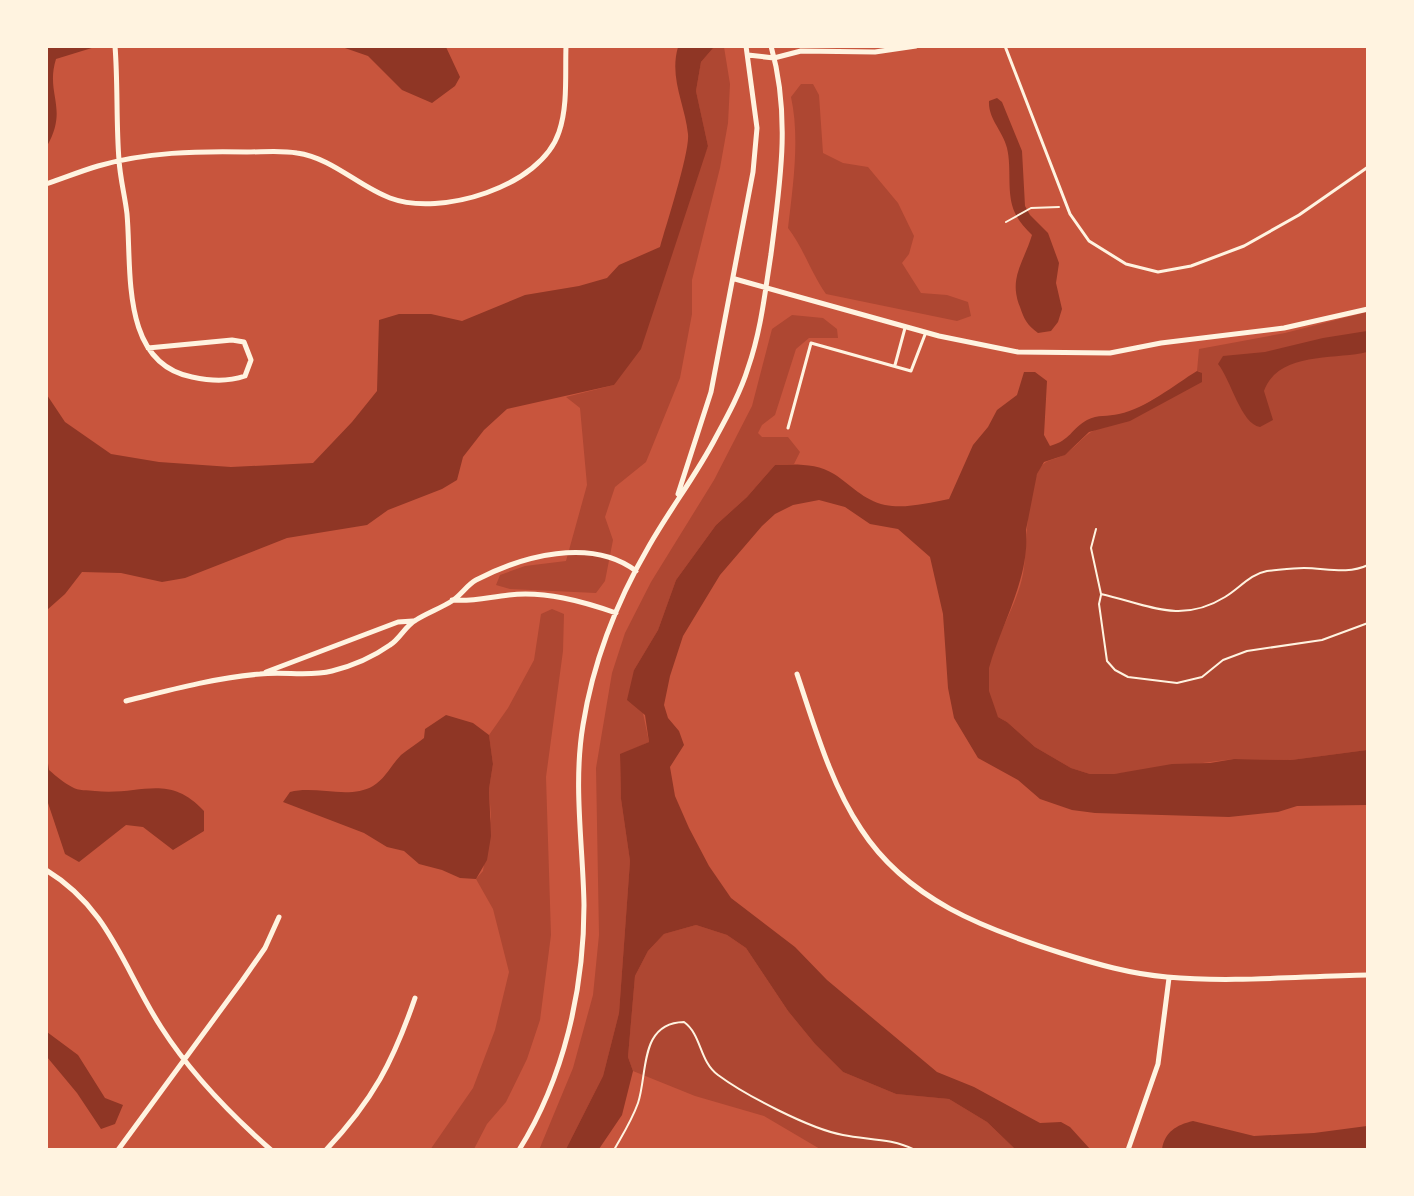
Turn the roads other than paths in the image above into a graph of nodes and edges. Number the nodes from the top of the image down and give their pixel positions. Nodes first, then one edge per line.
1 (115, 46) edge
2 (566, 46) edge
3 (746, 46) edge
4 (771, 46) edge
5 (916, 46) edge
6 (1005, 46) edge
7 (748, 56) junction
8 (774, 58) junction
9 (119, 161) junction
10 (1368, 167) edge
11 (46, 184) edge
12 (735, 279) junction
13 (766, 288) junction
14 (1368, 309) edge
15 (906, 326) junction
16 (926, 332) junction
17 (148, 348) junction
18 (895, 365) junction
19 (789, 428) dead end
20 (675, 502) junction
21 (636, 571) junction
22 (452, 600) junction
23 (616, 613) junction
24 (413, 621) junction
25 (261, 673) junction
26 (797, 675) dead end
27 (126, 701) dead end
28 (46, 870) edge
29 (279, 917) dead end
30 (1368, 975) edge
31 (1169, 978) junction
32 (415, 998) dead end
33 (184, 1061) junction
34 (118, 1149) edge
35 (271, 1149) edge
36 (326, 1149) edge
37 (519, 1149) edge
38 (1128, 1149) edge

1 - 9 street
2 - 9 street
3 - 7 street
4 - 8 street
5 - 8 street
6 - 10 lane
7 - 8 street
7 - 12 street
8 - 13 street
9 - 11 street
9 - 17 street
12 - 13 street
12 - 20 street
13 - 15 street
13 - 20 street
14 - 16 street
15 - 16 street
15 - 18 lane
16 - 18 lane
17 - 17 street
18 - 19 lane
20 - 21 street
21 - 22 street
21 - 23 street
22 - 23 street
22 - 24 street
23 - 37 street
24 - 25 street
24 - 25 street
25 - 27 street
26 - 31 street
28 - 33 street
29 - 33 street
30 - 31 street
31 - 38 street
32 - 36 street
33 - 34 street
33 - 35 street

